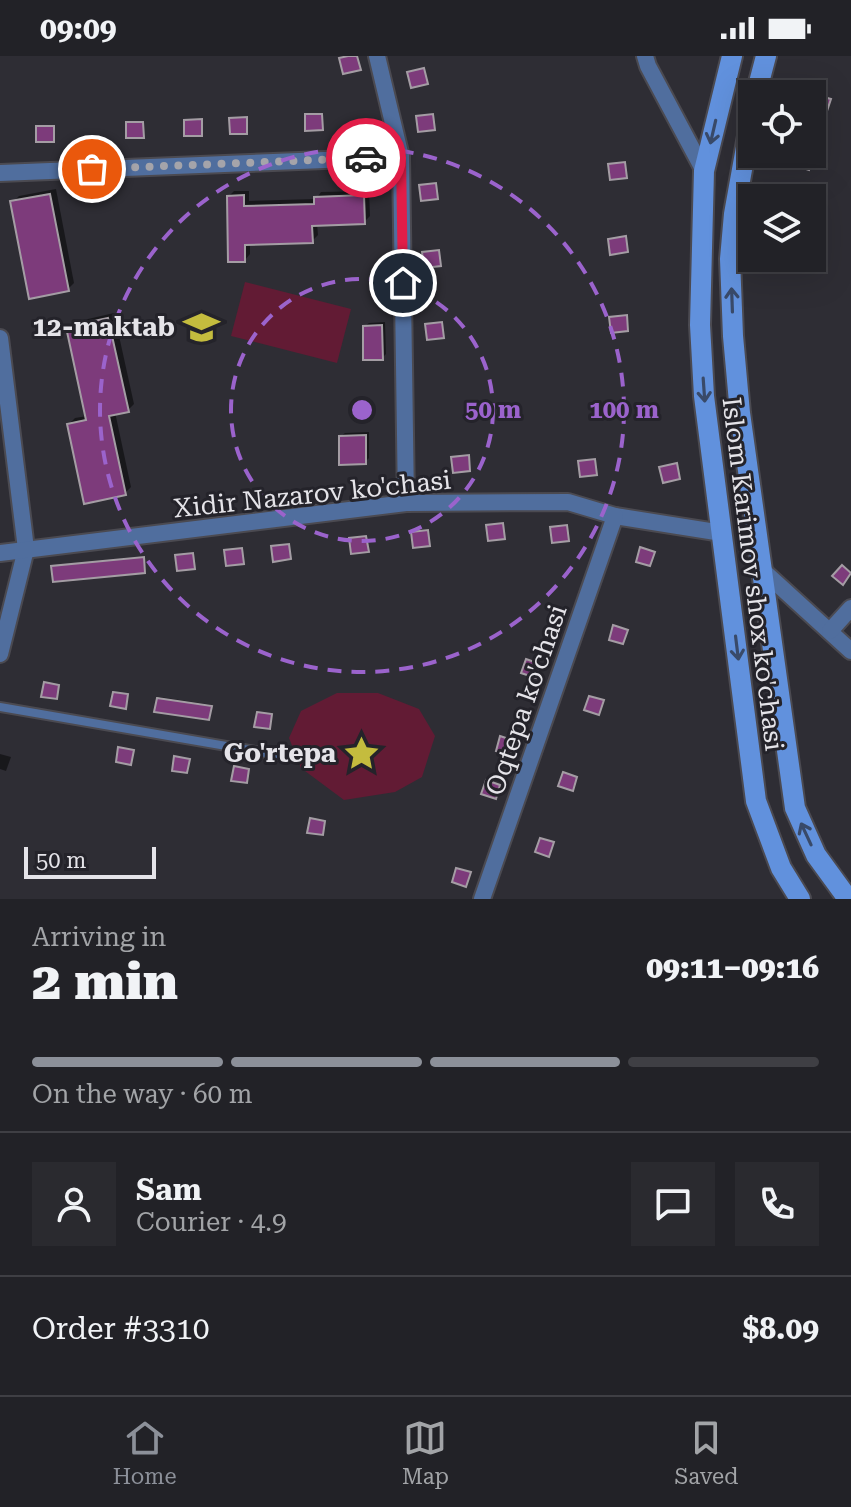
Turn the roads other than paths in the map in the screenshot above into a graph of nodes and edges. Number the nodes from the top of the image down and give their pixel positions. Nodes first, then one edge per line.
1 (377, 56) edge
2 (645, 56) edge
3 (732, 56) edge
4 (766, 56) edge
5 (759, 80) edge
6 (724, 82) junction
7 (738, 93) edge
8 (401, 157) junction
9 (742, 168) edge
10 (704, 171) junction
11 (0, 173) edge
12 (0, 338) edge
13 (406, 503) junction
14 (615, 516) junction
15 (722, 533) junction
16 (26, 549) junction
17 (0, 553) edge
18 (761, 569) junction
19 (851, 608) edge
20 (830, 631) junction
21 (851, 651) edge
22 (0, 654) edge
23 (0, 707) edge
24 (284, 756) dead end
25 (482, 899) edge
26 (800, 899) edge
27 (848, 899) edge

1 - 8 street
2 - 10 street
3 - 6 main road, Islom Karimov shox ko'chasi
4 - 5 main road
6 - 7 main road
6 -> 10 main road, Islom Karimov shox ko'chasi
8 - 11 street
8 - 13 street
18 -> 9 main road, Islom Karimov shox ko'chasi
10 -> 15 main road, Islom Karimov shox ko'chasi
12 - 16 street
13 - 14 street, Xidir Nazarov ko'chasi
13 - 16 street, Xidir Nazarov ko'chasi
14 - 15 street, Xidir Nazarov ko'chasi
14 - 25 street, Oqtepa ko'chasi
15 -> 26 main road, Islom Karimov shox ko'chasi
16 - 17 street, Xidir Nazarov ko'chasi
16 - 22 street
18 - 20 street
27 -> 18 main road, Islom Karimov shox ko'chasi
19 - 20 street
20 - 21 street
23 - 24 lane

